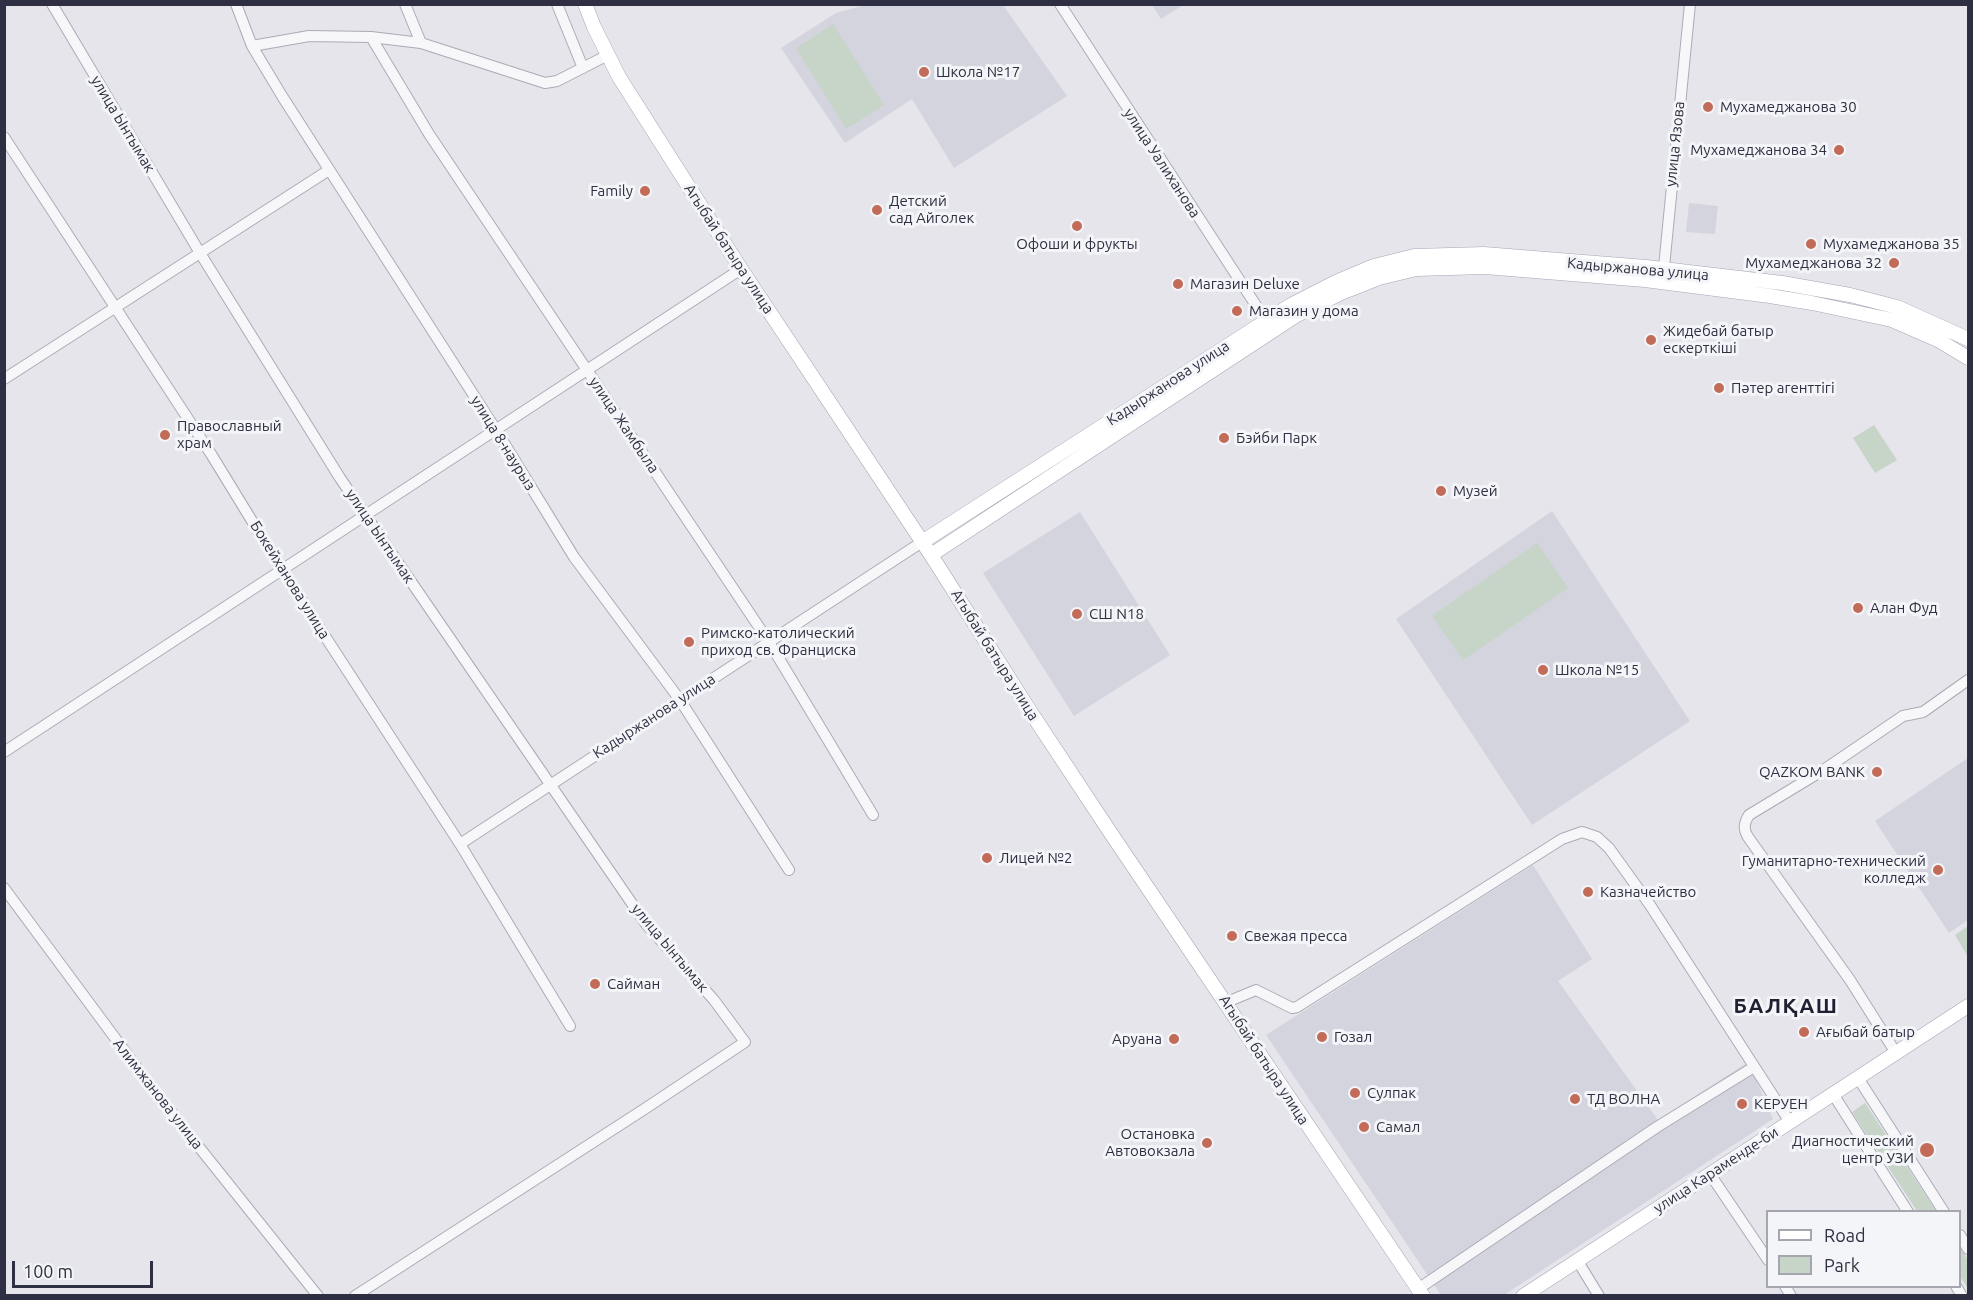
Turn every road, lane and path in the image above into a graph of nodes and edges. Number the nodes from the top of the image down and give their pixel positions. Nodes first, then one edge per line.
1 (52, 4) edge
2 (236, 4) edge
3 (405, 4) edge
4 (557, 4) edge
5 (585, 4) edge
6 (1060, 4) edge
7 (1690, 4) edge
8 (371, 37) junction
9 (421, 43) junction
10 (252, 46) junction
11 (608, 55) junction
12 (584, 68) junction
13 (4, 137) edge
14 (329, 170) junction
15 (200, 253) junction
16 (741, 269) junction
17 (1663, 276) junction
18 (115, 307) junction
19 (1269, 325) junction
20 (1968, 339) edge
21 (1968, 358) edge
22 (587, 370) junction
23 (4, 379) edge
24 (496, 430) junction
25 (366, 515) junction
26 (922, 542) junction
27 (931, 555) junction
28 (282, 570) junction
29 (769, 642) junction
30 (1968, 680) edge
31 (680, 700) junction
32 (4, 752) edge
33 (549, 785) junction
34 (873, 815) dead end
35 (460, 844) junction
36 (789, 870) dead end
37 (4, 888) edge
38 (1227, 1002) junction
39 (1968, 1006) edge
40 (570, 1026) dead end
41 (1896, 1053) junction
42 (1754, 1067) junction
43 (1858, 1078) junction
44 (1833, 1094) junction
45 (1790, 1122) junction
46 (1710, 1174) junction
47 (1907, 1210) edge
48 (1943, 1210) edge
49 (1766, 1258) edge
50 (1577, 1260) junction
51 (1420, 1292) edge
52 (318, 1296) edge
53 (355, 1296) edge
54 (1523, 1296) edge
55 (1599, 1296) edge

1 - 15 street, улица Ынтымак
2 - 10 street, улица 8-наурыз
3 - 9 street
4 - 12 street
5 - 11 main road, Агыбай батыра улица
6 - 19 street, улица Уалиханова
7 - 17 street, улица Язова
8 - 9 street
8 - 10 street
8 - 22 street, улица Жамбыла
9 - 12 street
10 - 14 street, улица 8-наурыз
11 - 12 street
11 - 16 main road, Агыбай батыра улица
13 - 18 street, Бокейханова улица
14 - 15 street
14 - 24 street, улица 8-наурыз
15 - 18 street
15 - 25 street, улица Ынтымак
16 - 22 street
16 - 26 main road, Агыбай батыра улица
17 - 19 main road, Кадыржанова улица
17 - 20 main road, Кадыржанова улица
17 - 21 main road, Кадыржанова улица
18 - 23 street
18 - 28 street, Бокейханова улица
19 - 26 main road, Кадыржанова улица
19 - 27 main road, Кадыржанова улица
22 - 24 street
22 - 29 street, улица Жамбыла
24 - 25 street
24 - 31 street, улица 8-наурыз
25 - 28 street
25 - 33 street, улица Ынтымак
26 - 27 main road, Агыбай батыра улица
26 - 29 street, Кадыржанова улица
27 - 38 main road, Агыбай батыра улица
28 - 32 street
28 - 35 street, Бокейханова улица
29 - 31 street, Кадыржанова улица
29 - 34 street, улица Жамбыла
30 - 41 street
31 - 33 street, Кадыржанова улица
31 - 36 street, улица 8-наурыз
33 - 35 street, Кадыржанова улица
33 - 53 street, улица Ынтымак
35 - 40 street, Бокейханова улица
37 - 52 street, Алимжанова улица
38 - 42 street
38 - 51 main road, Агыбай батыра улица
39 - 41 main road, улица Караменде-би
41 - 43 main road, улица Караменде-би
42 - 45 street
42 - 51 street
43 - 44 main road, улица Караменде-би
43 - 48 street
44 - 45 main road, улица Караменде-би
44 - 47 street
45 - 46 main road, улица Караменде-би
46 - 49 street
46 - 50 main road, улица Караменде-би
50 - 54 main road, улица Караменде-би
50 - 55 street

